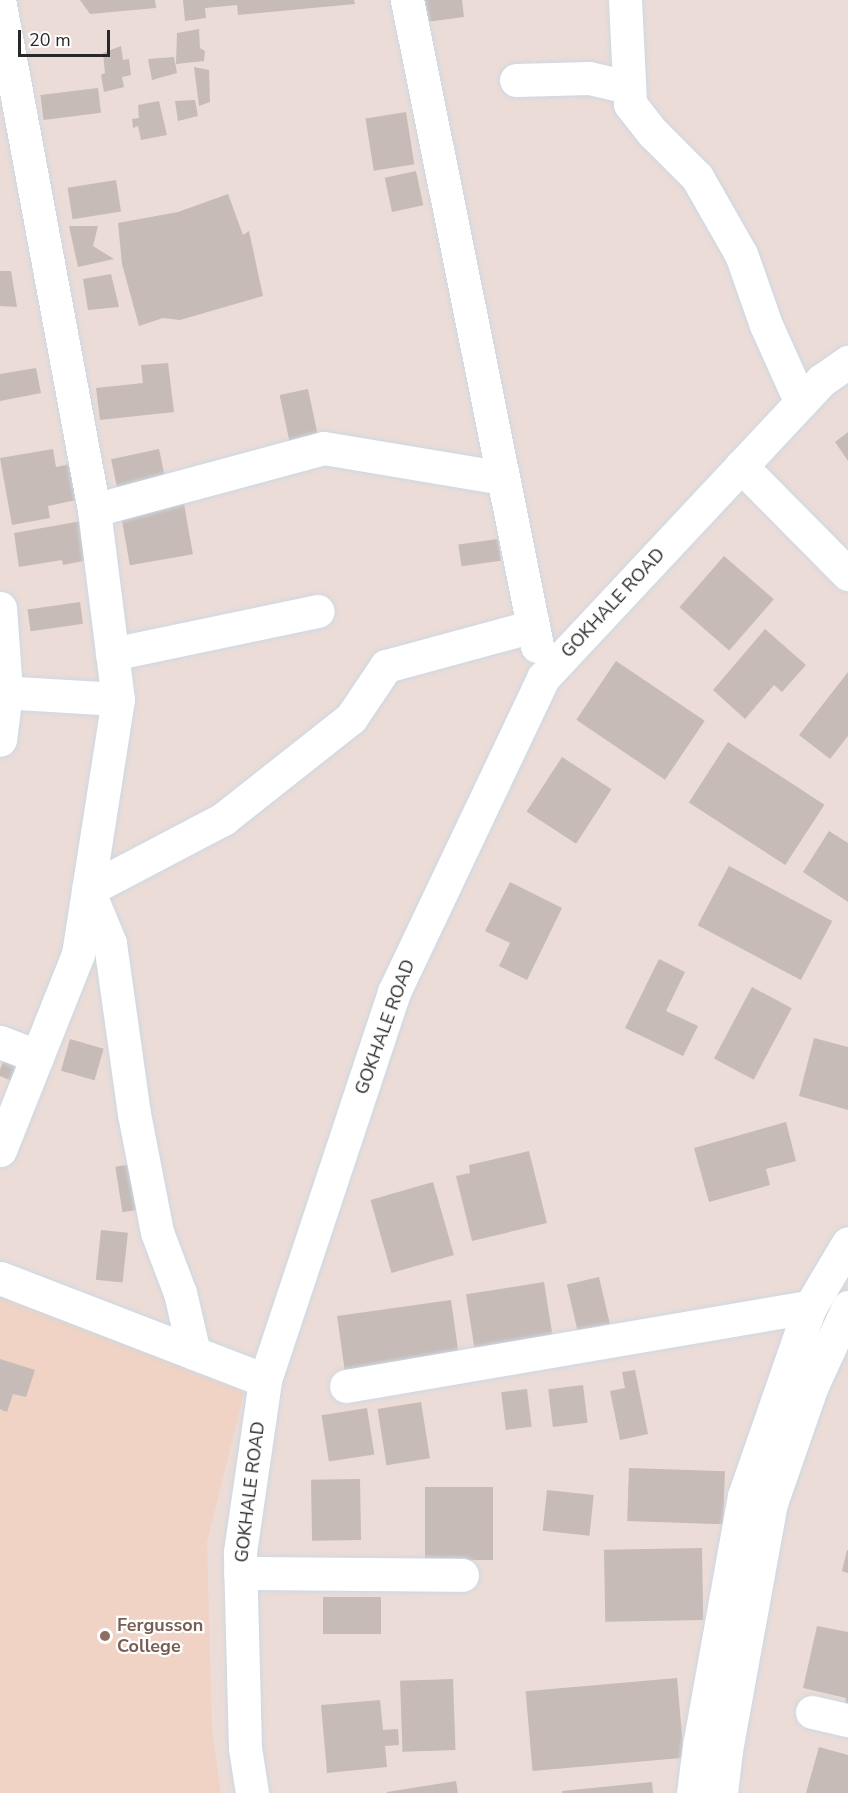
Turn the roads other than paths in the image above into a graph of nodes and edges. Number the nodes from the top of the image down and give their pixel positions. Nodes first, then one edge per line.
1 (407, 0) edge
2 (625, 0) edge
3 (0, 5) edge
4 (516, 80) dead end
5 (628, 87) junction
6 (10, 115) edge
7 (848, 362) edge
8 (801, 403) junction
9 (741, 466) junction
10 (503, 478) junction
11 (94, 510) junction
12 (848, 574) edge
13 (0, 608) edge
14 (318, 611) dead end
15 (533, 626) junction
16 (112, 654) junction
17 (543, 678) junction
18 (3, 692) edge
19 (118, 699) junction
20 (0, 740) edge
21 (88, 890) junction
22 (0, 1042) edge
23 (37, 1056) junction
24 (0, 1150) edge
25 (848, 1242) edge
26 (0, 1278) edge
27 (810, 1307) junction
28 (848, 1307) edge
29 (194, 1353) junction
30 (265, 1380) junction
31 (346, 1386) dead end
32 (240, 1573) junction
33 (462, 1575) dead end
34 (730, 1654) junction
35 (812, 1712) dead end
36 (848, 1720) edge
37 (252, 1793) edge
38 (693, 1793) edge
39 (721, 1793) edge

1 - 10 street
2 - 5 street
3 - 6 street
4 - 5 street
5 - 8 street
6 - 11 street
7 - 8 street, GOKHALE ROAD
8 - 9 street, GOKHALE ROAD
9 - 12 street
9 - 17 street, GOKHALE ROAD
10 - 11 street
10 - 15 street
11 - 16 street
13 - 18 street
14 - 16 street
15 - 17 street
15 - 21 street
16 - 19 street
17 - 30 street, GOKHALE ROAD
18 - 19 street
18 - 20 street
19 - 21 street
21 - 23 street
21 - 29 street
22 - 23 street
23 - 24 street
25 - 27 street
26 - 29 street
27 - 31 street
27 - 34 street
28 - 34 street
29 - 30 street
30 - 32 street, GOKHALE ROAD
32 - 33 street
32 - 37 street, GOKHALE ROAD
34 - 38 street
34 - 39 street
35 - 36 street

